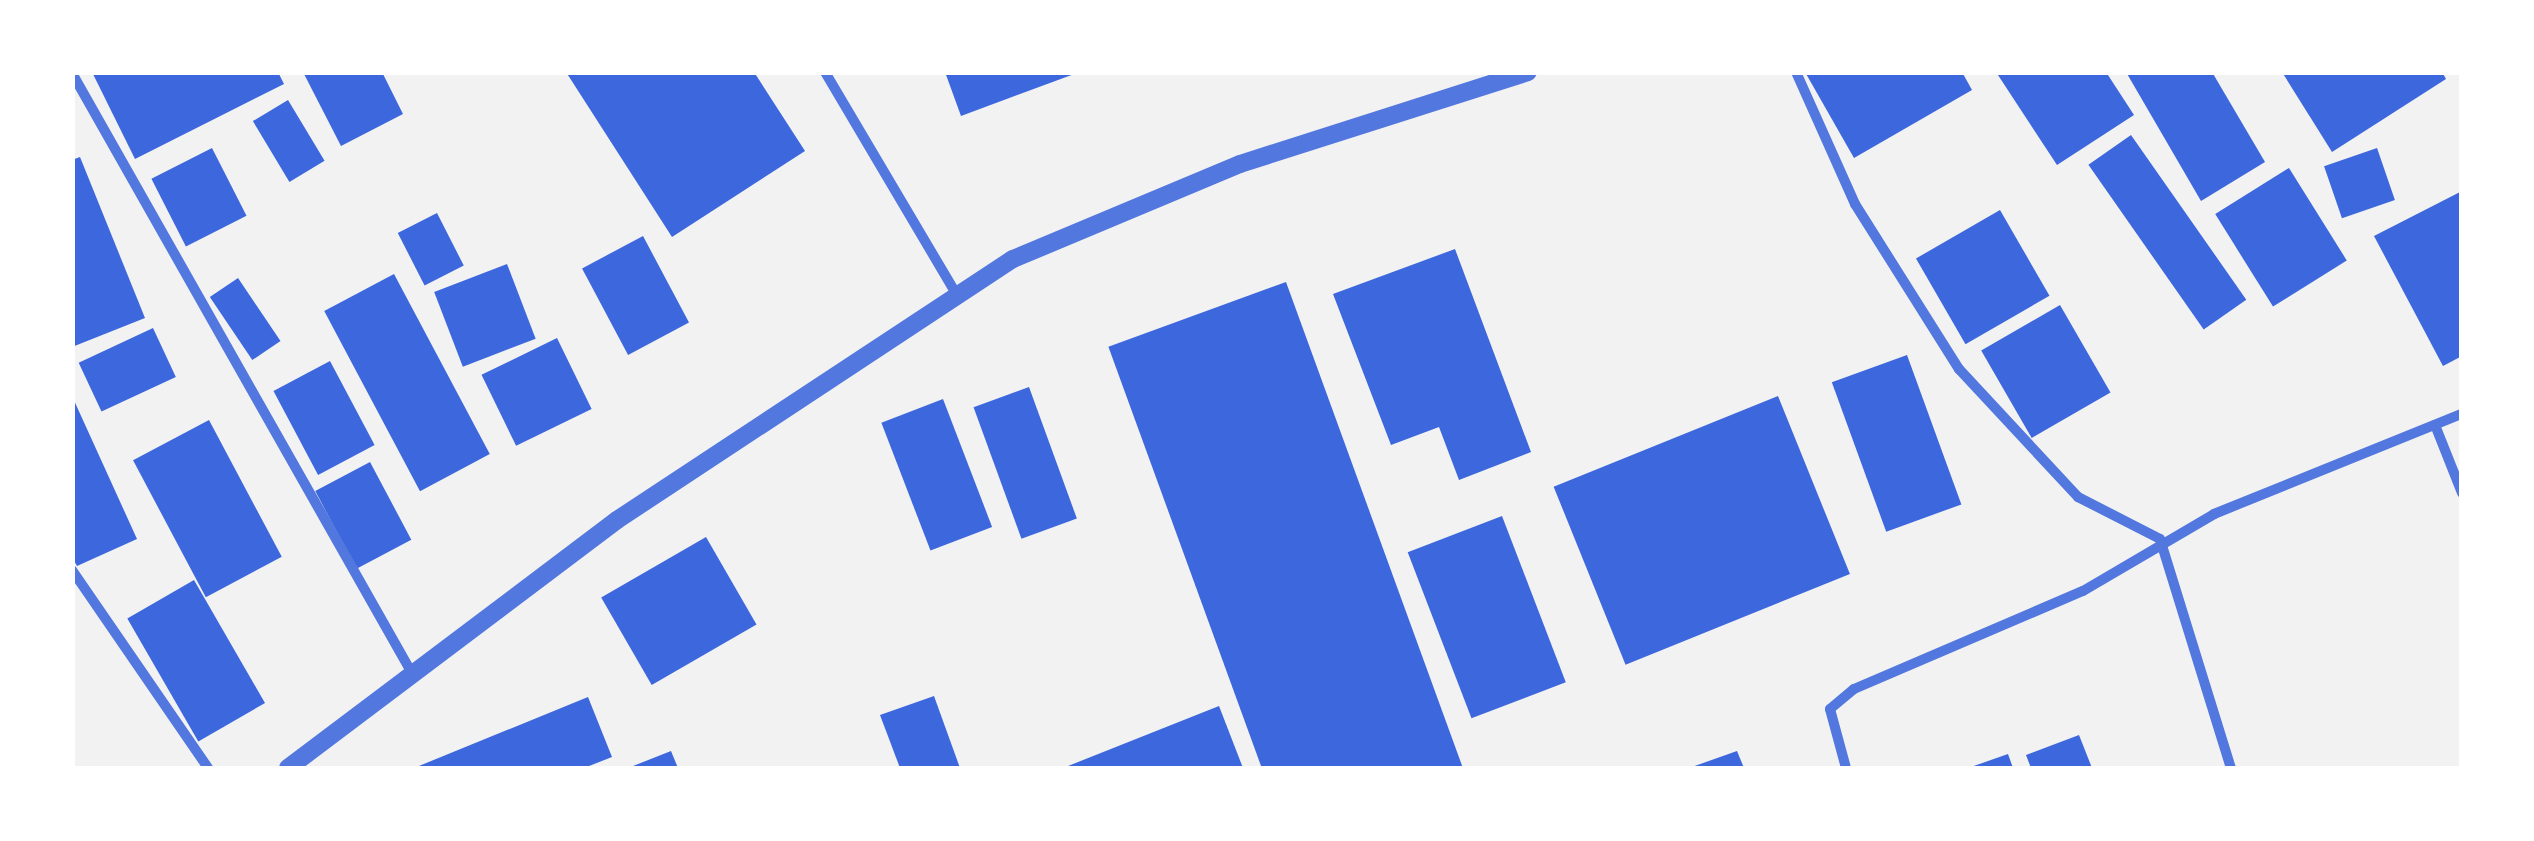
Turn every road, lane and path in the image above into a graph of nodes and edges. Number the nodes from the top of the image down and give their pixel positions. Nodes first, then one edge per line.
1 (72, 72) edge
2 (825, 72) edge
3 (1528, 72) edge
4 (1796, 72) edge
5 (956, 292) junction
6 (2462, 414) edge
7 (2435, 425) junction
8 (2462, 494) edge
9 (2160, 539) junction
10 (72, 570) edge
11 (412, 675) junction
12 (208, 768) edge
13 (288, 768) edge
14 (1846, 768) edge
15 (2231, 768) edge

1 - 11 street
2 - 5 street
3 - 5 street
4 - 9 street
5 - 11 street
6 - 7 street
7 - 8 street
7 - 9 street
9 - 14 street
9 - 15 street
10 - 12 street
11 - 13 street

